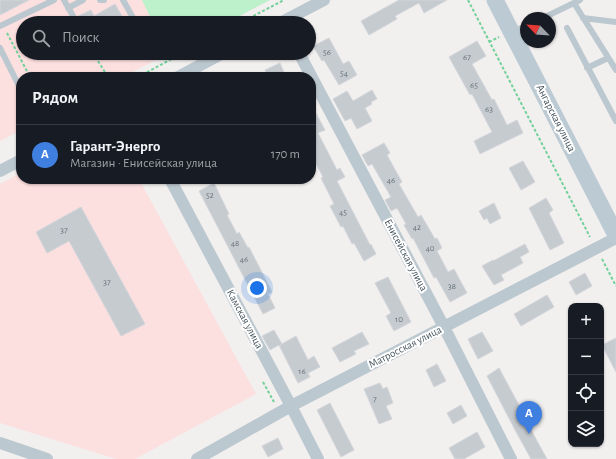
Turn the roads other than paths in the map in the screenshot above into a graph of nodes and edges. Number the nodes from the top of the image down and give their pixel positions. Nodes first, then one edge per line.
1 (54, 0) edge
2 (64, 0) edge
3 (83, 0) edge
4 (100, 0) edge
5 (104, 0) edge
6 (123, 0) edge
7 (324, 0) edge
8 (495, 0) edge
9 (563, 0) edge
10 (577, 2) edge
11 (566, 7) junction
12 (68, 8) junction
13 (556, 12) edge
14 (22, 16) edge
15 (73, 16) edge
16 (132, 16) edge
17 (295, 16) edge
18 (583, 18) junction
19 (16, 19) edge
20 (616, 22) edge
21 (2, 26) edge
22 (567, 28) dead end
23 (519, 29) edge
24 (0, 48) edge
25 (608, 58) junction
26 (211, 60) edge
27 (303, 60) edge
28 (587, 68) junction
29 (616, 70) edge
30 (188, 72) edge
31 (309, 72) edge
32 (16, 80) edge
33 (316, 85) edge
34 (616, 121) edge
35 (16, 163) edge
36 (0, 171) edge
37 (173, 184) edge
38 (616, 236) edge
39 (444, 327) junction
40 (291, 406) junction
41 (0, 443) edge
42 (47, 459) edge
43 (196, 459) edge
44 (318, 459) edge
45 (511, 459) edge

1 - 14 lane
2 - 12 lane
3 - 12 lane
4 - 5 lane
6 - 16 lane
7 - 17 street
8 - 23 main road, Ангарская улица
9 - 11 lane
10 - 11 lane
10 - 18 lane
11 - 13 lane
12 - 15 lane
18 - 20 lane
18 - 25 lane
19 - 21 lane
22 - 28 lane
23 - 38 main road, Ангарская улица
24 - 32 lane
25 - 28 lane
25 - 29 lane
26 - 30 street
27 - 31 street, Енисейская улица
28 - 34 lane
33 - 39 street, Енисейская улица
35 - 36 street
37 - 40 street, Камская улица
38 - 39 street, Матросская улица
39 - 40 street, Матросская улица
39 - 45 street, Енисейская улица
40 - 43 street, Матросская улица
40 - 44 street, Камская улица
41 - 42 street

